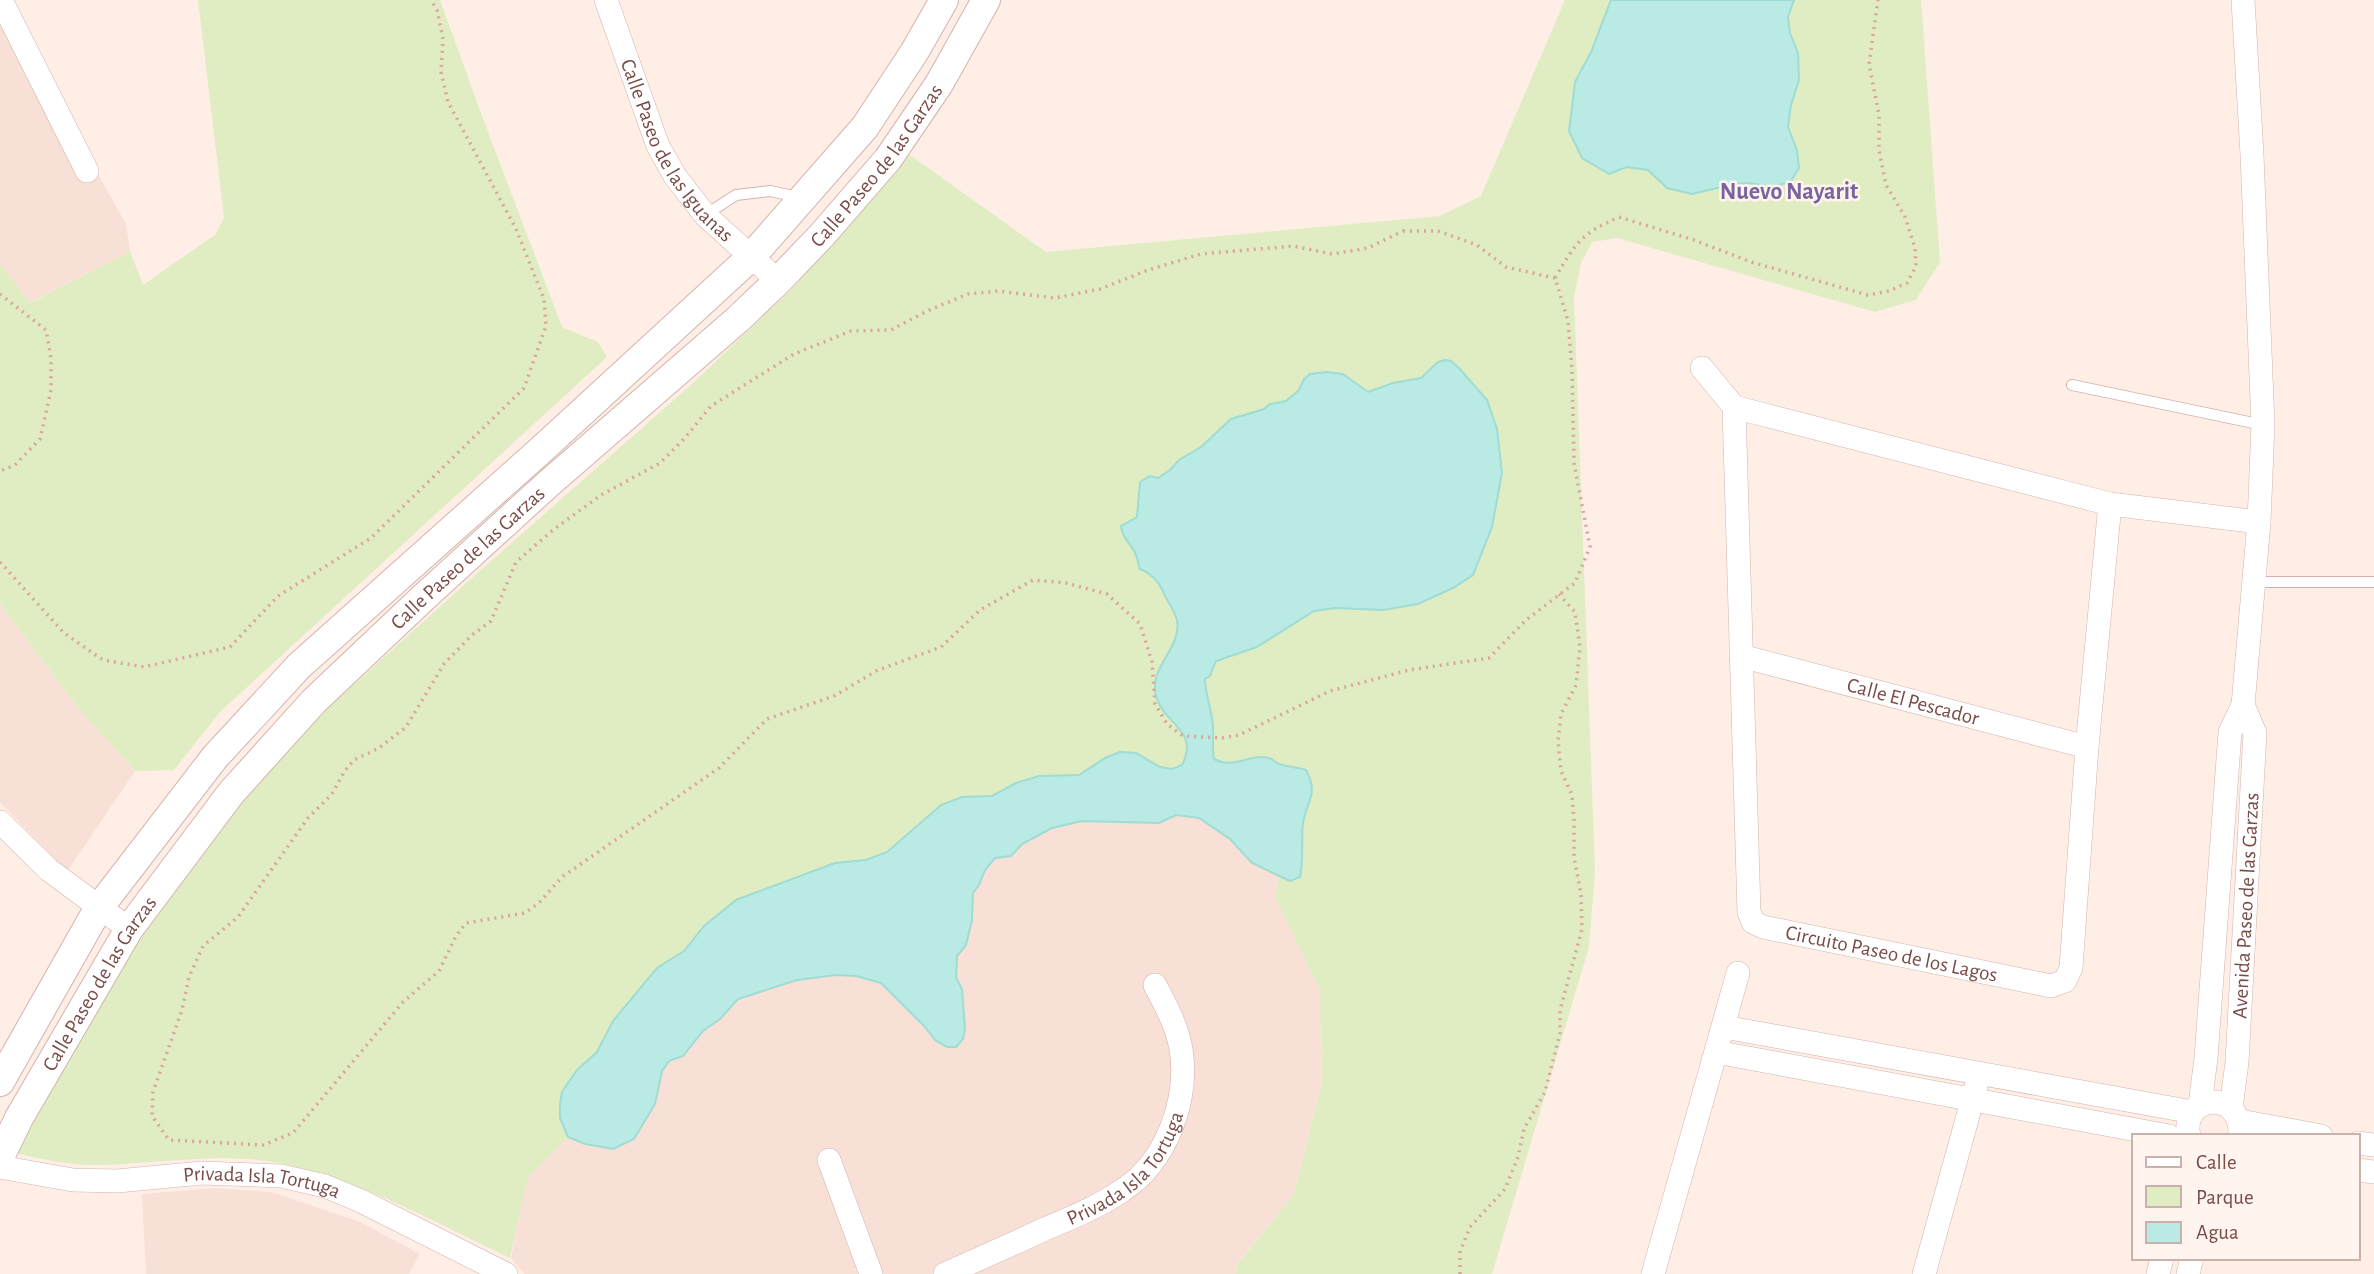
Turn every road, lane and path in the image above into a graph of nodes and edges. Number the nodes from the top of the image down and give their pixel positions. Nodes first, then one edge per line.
1 (1, 0) edge
2 (431, 0) edge
3 (606, 0) edge
4 (1878, 0) edge
5 (2243, 0) edge
6 (943, 2) edge
7 (980, 11) edge
8 (87, 171) dead end
9 (804, 198) junction
10 (705, 215) junction
11 (752, 256) junction
12 (1555, 278) junction
13 (778, 281) junction
14 (0, 294) edge
15 (1702, 368) dead end
16 (2072, 385) dead end
17 (1734, 407) junction
18 (2263, 425) junction
19 (0, 471) edge
20 (2110, 504) junction
21 (2259, 522) junction
22 (0, 562) edge
23 (2253, 582) junction
24 (2374, 582) edge
25 (1559, 594) junction
26 (1741, 656) junction
27 (2243, 705) junction
28 (2087, 747) junction
29 (0, 822) edge
30 (99, 909) junction
31 (129, 929) junction
32 (1738, 973) dead end
33 (1155, 985) dead end
34 (1724, 1027) junction
35 (1716, 1052) junction
36 (1978, 1073) junction
37 (0, 1082) edge
38 (1974, 1100) junction
39 (2196, 1109) junction
40 (2237, 1122) edge
41 (2158, 1134) edge
42 (2189, 1134) edge
43 (2309, 1134) edge
44 (0, 1157) edge
45 (829, 1160) dead end
46 (0, 1167) edge
47 (506, 1274) edge
48 (872, 1274) edge
49 (945, 1274) edge
50 (1460, 1274) edge
51 (1653, 1274) edge
52 (1924, 1274) edge

1 - 8 street
2 - 22 path
3 - 10 street, Calle Paseo de las Iguanas
4 - 12 path
5 - 18 street, Avenida Paseo de las Garzas
6 - 7 street
6 - 9 street, Calle Paseo de las Garzas
7 - 13 street, Calle Paseo de las Garzas
9 - 10 lane
9 - 11 street, Calle Paseo de las Garzas
10 - 11 street, Calle Paseo de las Iguanas
11 - 13 street, Calle Paseo de las Iguanas
11 - 30 street, Calle Paseo de las Garzas
12 - 25 path
12 - 25 path
13 - 31 street, Calle Paseo de las Garzas
14 - 19 path
15 - 17 street
16 - 18 lane
17 - 20 street
17 - 26 street, Circuito Paseo de los Lagos
18 - 21 street, Avenida Paseo de las Garzas
20 - 21 street
20 - 28 street, Circuito Paseo de los Lagos
21 - 23 street, Avenida Paseo de las Garzas
23 - 24 lane
23 - 27 street, Avenida Paseo de las Garzas
25 - 50 path
26 - 28 street, Calle El Pescador
26 - 28 street, Circuito Paseo de los Lagos
27 - 39 street, Avenida Paseo de las Garzas
27 - 40 street, Avenida Paseo de las Garzas
29 - 30 street
30 - 31 street
30 - 37 street, Calle Paseo de las Garzas
31 - 44 street, Calle Paseo de las Garzas
32 - 34 street
33 - 49 street, Privada Isla Tortuga
34 - 35 street
34 - 36 street
35 - 38 street
35 - 51 street
36 - 38 street
36 - 39 street
38 - 41 street
38 - 52 street
39 - 40 street
39 - 42 street, Avenida Paseo de las Garzas
40 - 43 street
45 - 48 street
46 - 47 street, Privada Isla Tortuga

